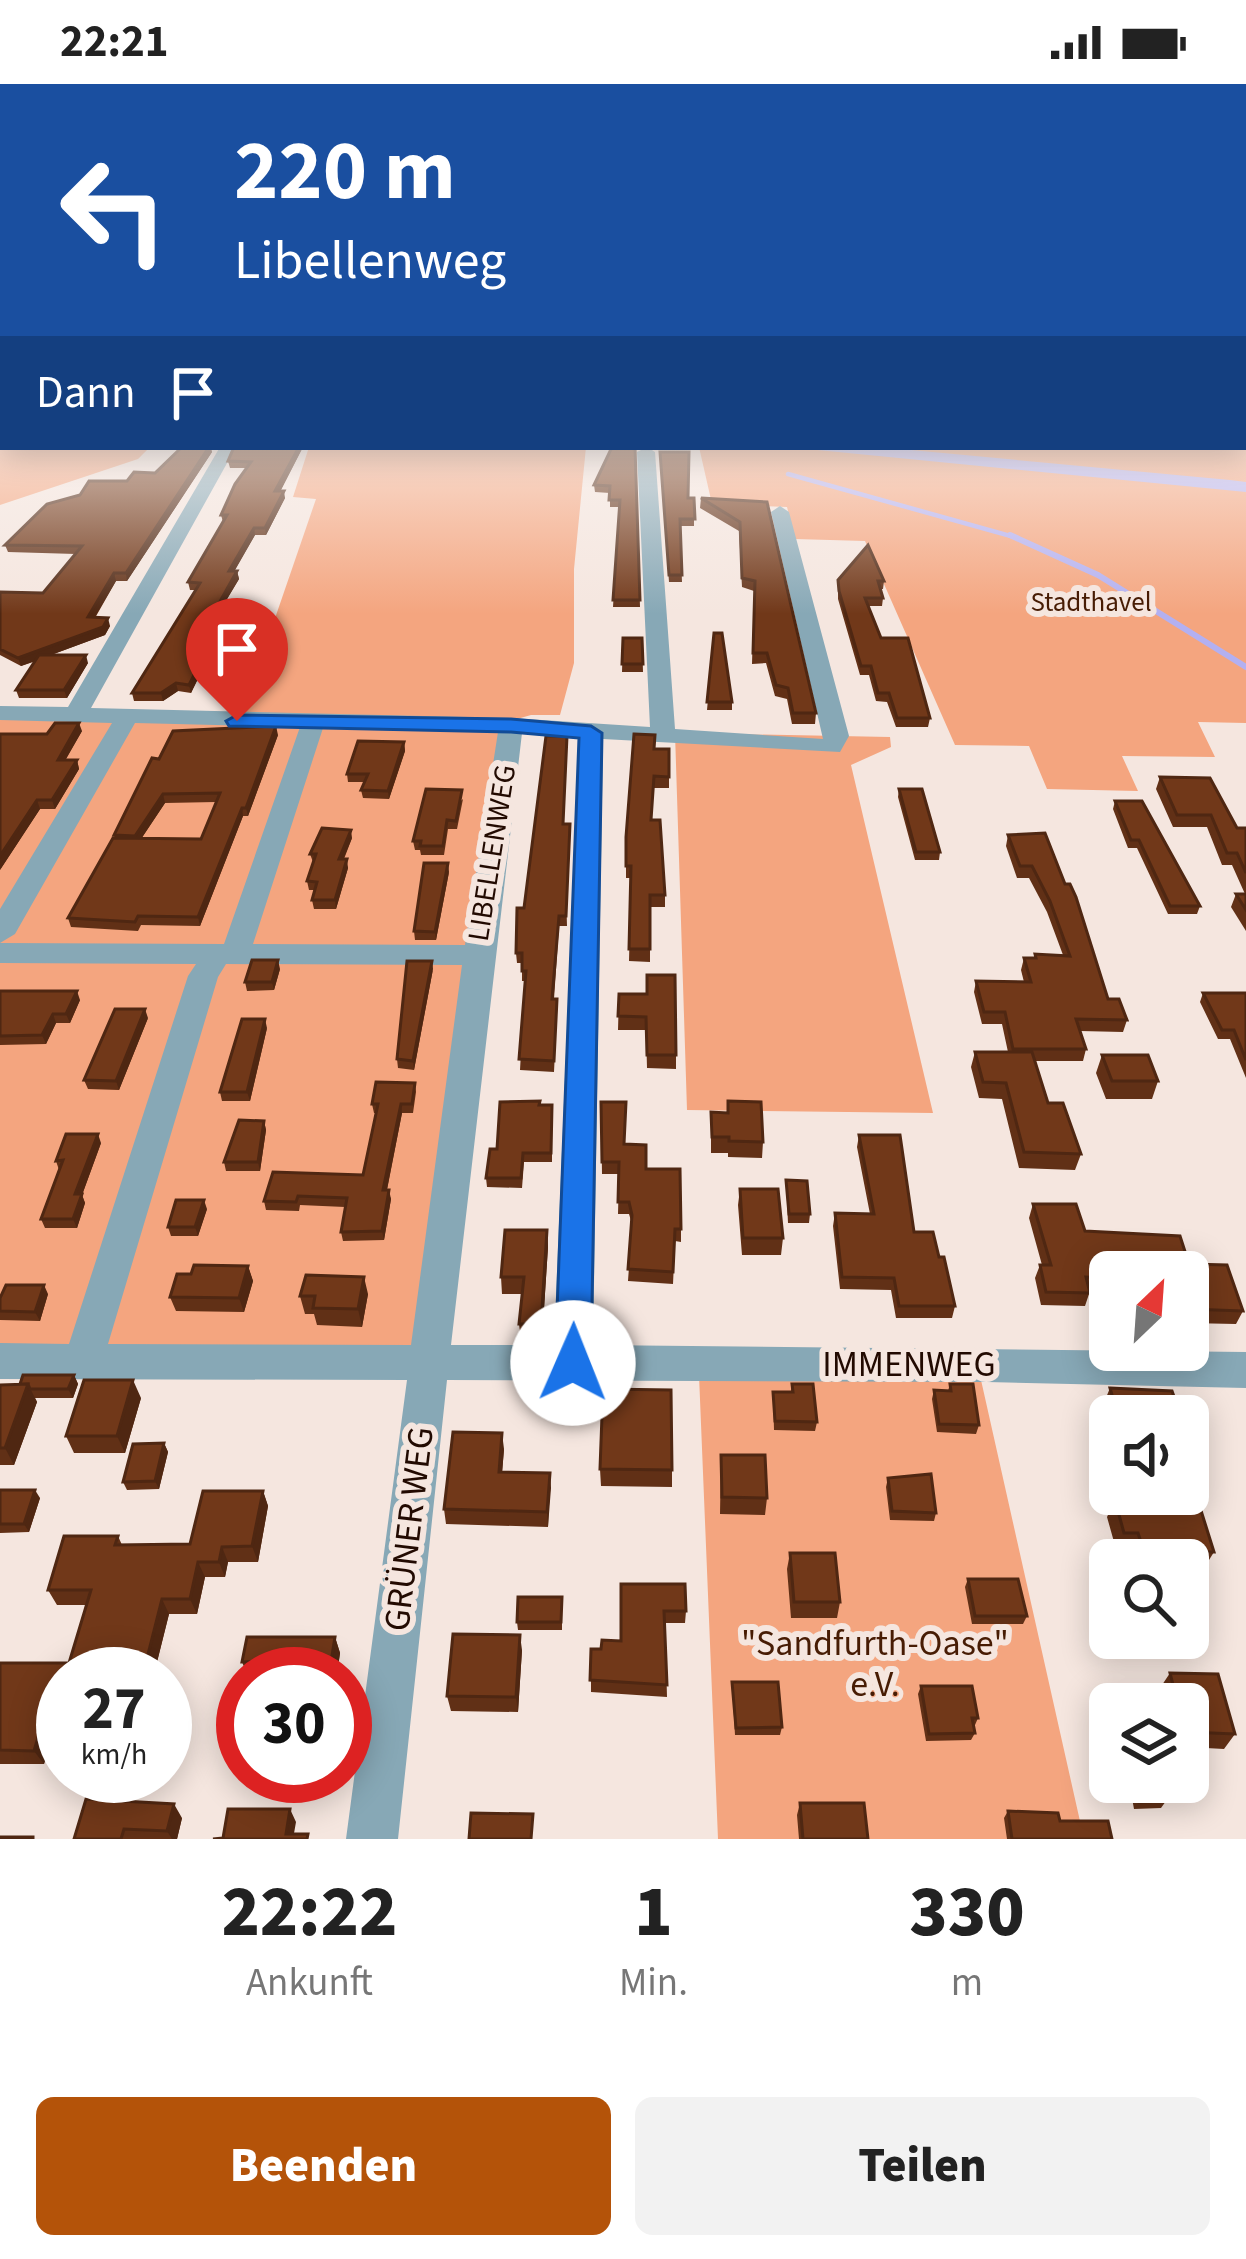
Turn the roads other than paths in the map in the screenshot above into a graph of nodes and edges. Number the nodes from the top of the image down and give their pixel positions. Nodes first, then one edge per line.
1 (226, 450) edge
2 (646, 452) dead end
3 (780, 512) dead end
4 (0, 713) edge
5 (75, 716) junction
6 (128, 717) junction
7 (314, 723) junction
8 (511, 725) junction
9 (591, 733) junction
10 (663, 736) junction
11 (0, 934) edge
12 (0, 953) edge
13 (226, 955) junction
14 (478, 955) junction
15 (0, 1361) edge
16 (83, 1361) junction
17 (428, 1362) junction
18 (573, 1363) junction
19 (1246, 1370) edge
20 (372, 1839) edge

1 - 5 street
2 - 10 street
3 - 10 street, LIBELLENWEG
4 - 5 street, LIBELLENWEG
5 - 6 street, LIBELLENWEG
6 - 7 street, LIBELLENWEG
6 - 11 street
7 - 8 street, LIBELLENWEG
7 - 13 street
8 - 9 street, LIBELLENWEG
8 - 14 street, LIBELLENWEG
9 - 10 street, LIBELLENWEG
9 - 18 street
12 - 13 street, LIBELLENWEG
13 - 14 street, LIBELLENWEG
13 - 16 street
14 - 17 street
15 - 16 street, IMMENWEG
16 - 17 street, IMMENWEG
17 - 18 street, IMMENWEG
17 - 20 street, GRÜNER WEG
18 - 19 street, IMMENWEG

